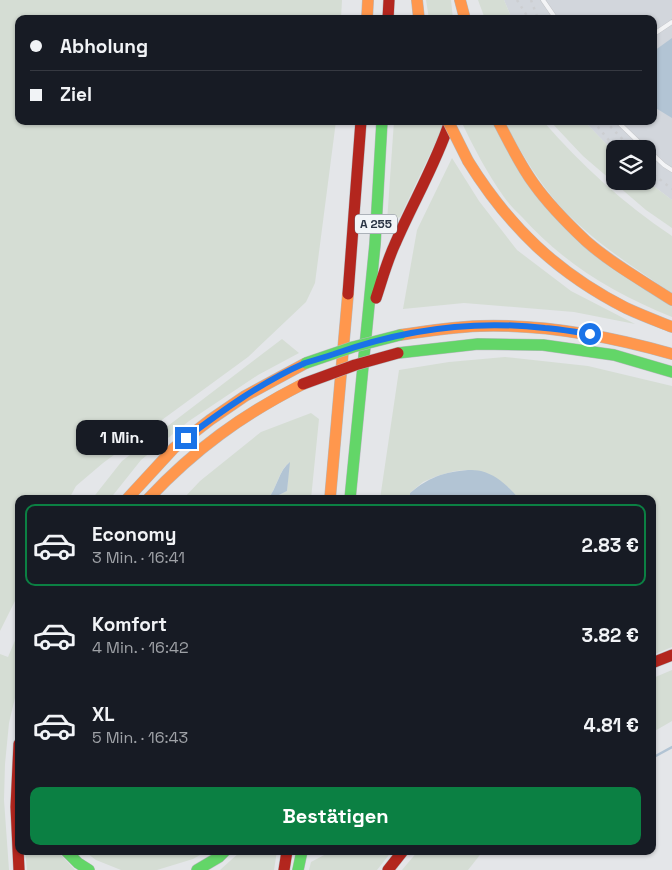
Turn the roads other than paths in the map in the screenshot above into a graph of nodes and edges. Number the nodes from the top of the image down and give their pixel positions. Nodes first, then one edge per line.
1 (368, 0) edge
2 (389, 0) edge
3 (417, 0) edge
4 (454, 0) edge
5 (460, 0) edge
6 (543, 0) edge
7 (367, 15) edge
8 (388, 15) edge
9 (419, 15) edge
10 (456, 15) edge
11 (464, 15) edge
12 (553, 15) edge
13 (672, 22) edge
14 (657, 32) edge
15 (361, 125) edge
16 (382, 125) edge
17 (448, 125) edge
18 (451, 125) edge
19 (500, 125) edge
20 (621, 125) edge
21 (637, 140) edge
22 (656, 157) edge
23 (672, 170) edge
24 (672, 300) edge
25 (367, 326) junction
26 (672, 327) edge
27 (672, 354) edge
28 (672, 372) edge
29 (131, 495) edge
30 (152, 495) edge
31 (330, 495) edge
32 (350, 495) edge
33 (672, 655) edge
34 (656, 661) edge
35 (17, 855) edge
36 (70, 855) edge
37 (220, 855) edge
38 (286, 855) edge
39 (301, 855) edge
40 (400, 855) edge
41 (19, 870) edge
42 (89, 870) edge
43 (197, 870) edge
44 (284, 870) edge
45 (298, 870) edge
46 (388, 870) edge

1 - 7 highway
2 - 8 highway
3 - 9 highway
4 - 10 highway
5 - 11 highway
6 - 12 lane
13 - 14 lane
15 - 31 highway, A 255
16 - 25 highway, A 255
17 - 25 highway
18 - 26 highway, bridge
19 - 24 highway
20 - 21 lane
22 - 23 lane
25 - 32 highway, A 255
27 - 29 highway, bridge
28 - 30 highway, bridge
33 - 34 highway
35 - 41 highway
36 - 42 highway
37 - 43 highway
38 - 44 highway
39 - 45 highway
40 - 46 highway

